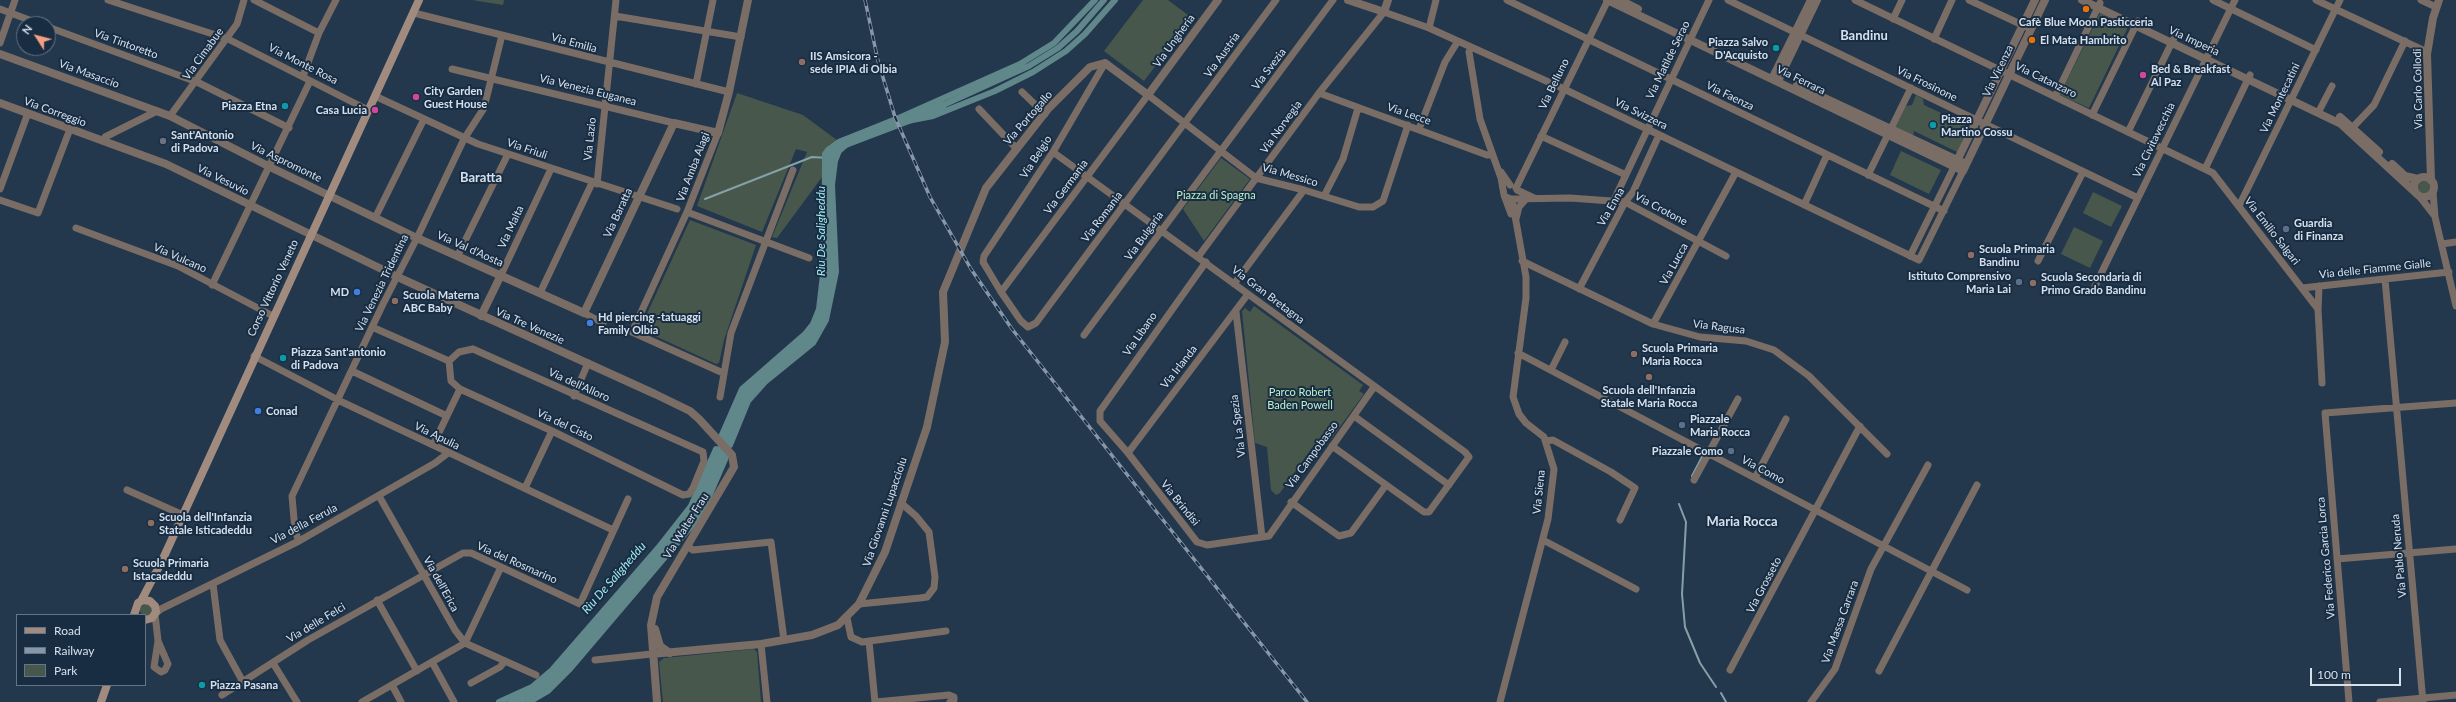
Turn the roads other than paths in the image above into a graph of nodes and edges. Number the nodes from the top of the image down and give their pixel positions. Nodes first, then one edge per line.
1 (16, 0) edge
2 (108, 0) edge
3 (244, 0) edge
4 (254, 0) edge
5 (336, 0) edge
6 (419, 0) edge
7 (616, 0) edge
8 (713, 0) edge
9 (748, 0) edge
10 (1276, 0) edge
11 (1333, 0) edge
12 (1348, 0) edge
13 (1388, 0) edge
14 (1436, 0) edge
15 (1507, 0) edge
16 (1607, 0) edge
17 (1620, 0) edge
18 (1709, 0) edge
19 (1728, 0) edge
20 (1811, 0) edge
21 (1818, 0) edge
22 (1855, 0) edge
23 (1902, 0) edge
24 (1952, 0) edge
25 (1969, 0) edge
26 (2035, 0) edge
27 (2045, 0) edge
28 (2082, 0) edge
29 (2213, 0) edge
30 (2235, 0) edge
31 (2316, 0) edge
32 (2340, 0) edge
33 (2421, 0) edge
34 (1214, 1) edge
35 (2097, 3) edge
36 (2437, 4) edge
37 (0, 9) edge
38 (2230, 9) junction
39 (2336, 10) junction
40 (1384, 12) junction
41 (11, 13) junction
42 (414, 13) junction
43 (19, 16) edge
44 (615, 16) junction
45 (1893, 19) junction
46 (2136, 23) junction
47 (2023, 25) junction
48 (1429, 28) junction
49 (2031, 29) junction
50 (56, 30) edge
51 (707, 31) junction
52 (1798, 32) junction
53 (319, 33) junction
54 (502, 35) junction
55 (1692, 36) junction
56 (741, 37) junction
57 (228, 39) junction
58 (1934, 39) junction
59 (1588, 40) junction
60 (1458, 41) junction
61 (2173, 41) junction
62 (2405, 41) junction
63 (0, 43) edge
64 (1471, 47) junction
65 (2316, 50) junction
66 (2427, 52) junction
67 (0, 54) edge
68 (2207, 56) junction
69 (610, 63) junction
70 (1105, 63) junction
71 (452, 69) dead end
72 (2001, 70) junction
73 (2009, 75) junction
74 (303, 76) junction
75 (2249, 77) junction
76 (491, 78) junction
77 (1776, 78) junction
78 (1671, 80) junction
79 (310, 81) junction
80 (197, 82) junction
81 (696, 84) junction
82 (2332, 86) dead end
83 (1911, 88) junction
84 (1564, 89) junction
85 (729, 92) junction
86 (1022, 92) dead end
87 (1319, 93) junction
88 (1148, 95) junction
89 (375, 96) junction
90 (2055, 97) junction
91 (2293, 98) junction
92 (0, 103) edge
93 (605, 106) junction
94 (1358, 108) junction
95 (979, 109) dead end
96 (368, 110) junction
97 (157, 111) junction
98 (2319, 111) junction
99 (28, 113) junction
100 (1045, 114) junction
101 (2092, 115) junction
102 (170, 116) junction
103 (424, 120) junction
104 (1976, 120) junction
105 (674, 123) junction
106 (1185, 123) junction
107 (1985, 124) junction
108 (1408, 125) junction
109 (2353, 127) junction
110 (289, 128) junction
111 (70, 129) junction
112 (1419, 129) junction
113 (1647, 130) junction
114 (1889, 131) junction
115 (2128, 132) junction
116 (718, 133) junction
117 (1659, 135) junction
118 (1541, 136) junction
119 (464, 139) junction
120 (103, 141) junction
121 (1016, 148) junction
122 (2162, 149) junction
123 (1220, 151) junction
124 (1053, 152) junction
125 (508, 154) junction
126 (1492, 155) junction
127 (1827, 155) junction
128 (2431, 155) junction
129 (1956, 163) junction
130 (270, 167) junction
131 (1497, 167) junction
132 (1964, 168) junction
133 (550, 169) junction
134 (2205, 169) junction
135 (793, 170) dead end
136 (1736, 172) junction
137 (2083, 172) junction
138 (1626, 175) junction
139 (1868, 175) junction
140 (1088, 177) junction
141 (1256, 178) junction
142 (2420, 178) junction
143 (2431, 180) junction
144 (594, 184) junction
145 (1514, 187) junction
146 (0, 189) edge
147 (1304, 190) junction
148 (2433, 192) junction
149 (328, 195) junction
150 (2418, 195) junction
151 (1324, 196) junction
152 (637, 197) junction
153 (1509, 197) junction
154 (1534, 198) junction
155 (2138, 198) junction
156 (1526, 199) junction
157 (0, 200) edge
158 (1614, 200) junction
159 (1625, 202) junction
160 (1125, 204) junction
161 (1804, 205) junction
162 (250, 206) junction
163 (1935, 206) junction
164 (2239, 206) junction
165 (677, 209) dead end
166 (1944, 211) junction
167 (687, 212) junction
168 (376, 216) junction
169 (2435, 217) junction
170 (1515, 223) junction
171 (76, 228) dead end
172 (1162, 230) junction
173 (310, 234) junction
174 (417, 238) junction
175 (766, 242) junction
176 (1698, 242) junction
177 (2456, 242) edge
178 (2442, 244) junction
179 (959, 250) joint
180 (458, 255) junction
181 (1726, 256) dead end
182 (1910, 256) junction
183 (1198, 257) junction
184 (809, 258) dead end
185 (1522, 260) junction
186 (1919, 260) joint
187 (2038, 261) dead end
188 (1206, 262) junction
189 (2449, 272) junction
190 (501, 275) junction
191 (397, 277) junction
192 (2385, 279) junction
193 (1234, 284) junction
194 (212, 285) junction
195 (2319, 286) junction
196 (2302, 288) junction
197 (1579, 289) junction
198 (2093, 290) dead end
199 (1000, 292) junction
200 (540, 293) junction
201 (1248, 294) junction
202 (2456, 306) edge
203 (2318, 311) junction
204 (1236, 312) junction
205 (584, 313) junction
206 (273, 316) junction
207 (481, 316) junction
208 (603, 323) dead end
209 (1653, 324) junction
210 (372, 327) junction
211 (1084, 335) dead end
212 (1565, 342) dead end
213 (1518, 353) junction
214 (254, 356) junction
215 (449, 361) junction
216 (588, 363) junction
217 (1550, 370) junction
218 (352, 371) junction
219 (723, 373) junction
220 (2322, 383) dead end
221 (1374, 387) junction
222 (460, 389) junction
223 (574, 396) junction
224 (720, 397) dead end
225 (1738, 399) dead end
226 (338, 400) junction
227 (2456, 403) edge
228 (2398, 408) junction
229 (447, 416) junction
230 (1354, 416) junction
231 (1786, 419) dead end
232 (1100, 422) joint
233 (1860, 426) junction
234 (552, 431) junction
235 (1546, 441) junction
236 (433, 445) junction
237 (1332, 446) junction
238 (730, 452) joint
239 (448, 453) junction
240 (1128, 453) junction
241 (1708, 454) junction
242 (1888, 454) dead end
243 (1928, 465) dead end
244 (1755, 478) junction
245 (1694, 480) dead end
246 (1386, 485) junction
247 (1449, 485) junction
248 (1977, 485) dead end
249 (525, 488) junction
250 (127, 490) dead end
251 (689, 494) joint
252 (379, 496) junction
253 (628, 499) dead end
254 (1291, 502) junction
255 (901, 503) junction
256 (1816, 510) junction
257 (182, 515) junction
258 (1620, 520) dead end
259 (613, 530) junction
260 (1265, 537) junction
261 (1543, 540) junction
262 (299, 541) junction
263 (687, 546) junction
264 (1883, 546) junction
265 (2456, 549) edge
266 (2410, 553) junction
267 (2337, 559) junction
268 (501, 567) junction
269 (1932, 571) junction
270 (423, 573) junction
271 (213, 584) junction
272 (150, 587) junction
273 (1636, 589) dead end
274 (1966, 590) dead end
275 (377, 600) junction
276 (141, 601) junction
277 (859, 604) junction
278 (154, 607) junction
279 (653, 612) junction
280 (136, 614) edge
281 (847, 618) junction
282 (146, 620) edge
283 (157, 630) junction
284 (946, 631) dead end
285 (784, 640) junction
286 (158, 641) junction
287 (869, 641) junction
288 (465, 643) junction
289 (761, 644) junction
290 (670, 653) junction
291 (652, 654) junction
292 (164, 659) junction
293 (156, 660) junction
294 (595, 660) dead end
295 (505, 661) junction
296 (273, 662) junction
297 (432, 662) junction
298 (1730, 670) dead end
299 (416, 671) junction
300 (1879, 671) dead end
301 (536, 675) dead end
302 (243, 682) junction
303 (471, 683) dead end
304 (392, 684) junction
305 (107, 686) edge
306 (222, 695) dead end
307 (2456, 695) edge
308 (2423, 700) edge
309 (101, 702) edge
310 (297, 702) edge
311 (362, 702) edge
312 (402, 702) edge
313 (454, 702) edge
314 (657, 702) edge
315 (768, 702) edge
316 (875, 702) edge
317 (950, 702) edge
318 (1500, 702) edge
319 (1811, 702) edge
320 (2349, 702) edge
321 (2380, 702) edge

1 - 41 street
2 - 57 street, Via Monte Rosa
3 - 57 street, Via Cimabue
4 - 53 street
5 - 53 street
6 - 42 main road, Corso Vittorio Veneto
7 - 44 street, Via Lazio
8 - 51 street
9 - 56 street, Via Amba Alagi
10 - 106 street, Via Austria
11 - 123 street, Via Svezia
12 - 40 street, Via Svizzera
13 - 40 street
14 - 48 street
15 - 59 street, Via Faenza
16 - 55 street, Via Ferrara
16 - 59 street, Via Belluno
17 - 55 street, Via Ferrara
18 - 55 street, Via Matilde Serao
19 - 52 street, Via Frosinone
20 - 52 street
21 - 52 street
22 - 45 street, Via Catanzaro
23 - 45 street
24 - 58 street
25 - 47 street
26 - 47 street, Via Vicenza
27 - 49 street, Via Vicenza
28 - 35 street, Via Imperia
29 - 38 street
30 - 38 street, Via Civitavecchia
31 - 39 street
32 - 39 street, Via Montecatini
33 - 36 street
34 - 88 street, Via Ungheria
35 - 46 street, Via Imperia
35 - 90 street
36 - 66 street, Via Carlo Collodi
37 - 41 street
38 - 65 street
38 - 68 street, Via Civitavecchia
39 - 62 street
39 - 65 street, Via Montecatini
40 - 48 street, Via Svizzera
40 - 87 street, Via Norvegia
41 - 43 street
41 - 63 street
42 - 54 street, Via Emilia
42 - 89 main road, Corso Vittorio Veneto
44 - 51 street
44 - 69 street, Via Lazio
45 - 58 street, Via Catanzaro
46 - 61 street, Via Imperia
46 - 101 street
47 - 49 street
47 - 72 street, Via Vicenza
48 - 60 street, Via Svizzera
49 - 73 street, Via Vicenza
50 - 80 street, Via Tintoretto
51 - 56 street
51 - 81 street
52 - 77 street
52 - 83 street, Via Frosinone
53 - 74 street
54 - 69 street, Via Emilia
54 - 76 street, Via Venezia Tridentina
55 - 77 street, Via Ferrara
55 - 78 street, Via Matilde Serao
56 - 85 street, Via Amba Alagi
57 - 74 street, Via Monte Rosa
57 - 80 street, Via Cimabue
58 - 72 street, Via Catanzaro
59 - 78 street, Via Faenza
59 - 84 street, Via Belluno
60 - 64 street, Via Svizzera
60 - 112 street
61 - 68 street, Via Imperia
61 - 115 street
62 - 66 street
62 - 109 street
64 - 84 street, Via Svizzera
64 - 126 street, Via Siena
65 - 91 street, Via Montecatini
66 - 128 street, Via Carlo Collodi
67 - 97 street, Via Masaccio
68 - 75 street, Via Imperia
68 - 122 street, Via Civitavecchia
69 - 81 street, Via Emilia
69 - 93 street, Via Lazio
70 - 88 street
70 - 100 street, Via Portogallo
70 - 124 street, Via Belgio
71 - 76 street, Via Venezia Euganea
72 - 73 street, Via Catanzaro
72 - 104 street, Via Vicenza
73 - 90 street, Via Catanzaro
73 - 107 street, Via Vicenza
74 - 79 street, Via Monte Rosa
75 - 91 street, Via Imperia
75 - 134 street
76 - 93 street, Via Venezia Euganea
76 - 119 street, Via Venezia Tridentina
77 - 114 street, Via Ferrara
78 - 113 street, Via Matilde Serao
78 - 127 street, Via Faenza
79 - 96 street, Via Monte Rosa
79 - 110 street
80 - 102 street, Via Cimabue
80 - 110 street, Via Tintoretto
81 - 85 street, Via Emilia
82 - 98 street
83 - 104 street, Via Frosinone
83 - 114 street
84 - 113 street, Via Svizzera
84 - 118 street, Via Belluno
85 - 116 street, Via Amba Alagi
86 - 100 street
87 - 94 street, Via Lecce
87 - 141 street, Via Norvegia
88 - 106 street, Via Messico
88 - 140 street, Via Germania
89 - 96 main road, Corso Vittorio Veneto
89 - 103 street, Via Friuli
90 - 101 street, Via Catanzaro
91 - 98 street, Via Imperia
91 - 164 street, Via Montecatini
92 - 99 street, Via Correggio
93 - 105 street, Via Venezia Euganea
93 - 144 street, Via Lazio
94 - 108 street, Via Lecce
94 - 151 street
95 - 121 street
96 - 149 main road, Corso Vittorio Veneto
97 - 102 street, Via Masaccio
97 - 120 street
98 - 109 street, Via Imperia
98 - 150 street, Via Imperia
99 - 111 street, Via Correggio
99 - 146 street
100 - 121 street, Via Portogallo
101 - 115 street, Via Catanzaro
102 - 130 street, Via Aspromonte
103 - 119 street, Via Friuli
103 - 168 street
104 - 107 street, Via Frosinone
104 - 129 street, Via Vicenza
105 - 116 street, Via Venezia Euganea
105 - 152 street, Via Baratta
106 - 123 street, Via Messico
106 - 160 street, Via Romania
107 - 132 street, Via Vicenza
107 - 137 street, Via Frosinone
108 - 112 street, Via Lecce
108 - 151 street, Via Messico
109 - 142 street, Via Imperia
110 - 130 street
111 - 120 street, Via Correggio
111 - 157 street
112 - 126 street, Via Lecce
113 - 117 street, Via Svizzera
113 - 138 street, Via Enna
114 - 129 street, Via Ferrara
114 - 139 street
115 - 122 street, Via Catanzaro
116 - 167 street, Via Amba Alagi
117 - 136 street, Via Svizzera
117 - 159 street, Via Enna
118 - 138 street
118 - 145 street, Via Belluno
119 - 125 street, Via Friuli
119 - 174 street, Via Venezia Tridentina
120 - 162 street, Via Vesuvio
121 - 179 street, Via Portogallo
122 - 134 street, Via Catanzaro
122 - 155 street, Via Civitavecchia
123 - 141 street, Via Messico
123 - 172 street, Via Bulgaria
124 - 140 street, Via Gran Bretagna
124 - 199 street, Via Belgio
125 - 133 street, Via Friuli
125 - 180 street
126 - 131 street, Via Siena
127 - 139 street, Via Faenza
127 - 161 street
128 - 142 street, Via Carlo Collodi
128 - 143 street, Via Carlo Collodi
129 - 132 street, Via Ferrara
129 - 163 street, Via Vicenza
130 - 149 street, Via Aspromonte
130 - 162 street
131 - 145 street, Via Siena
131 - 153 street, Via Siena
132 - 166 street, Via Vicenza
133 - 144 street, Via Friuli
133 - 190 street, Via Malta
134 - 164 street, Via Emilio Salgari
135 - 175 street
136 - 161 street, Via Svizzera
136 - 176 street, Via Lucca
137 - 155 street, Via Frosinone
137 - 187 street
138 - 158 street, Via Enna
139 - 163 street, Via Faenza
140 - 160 street, Via Gran Bretagna
140 - 199 street, Via Germania
141 - 147 street, Via Messico
141 - 183 street, Via Norvegia
142 - 143 street
142 - 150 street
143 - 148 street
144 - 152 street, Via Friuli
144 - 200 street, Via Lazio
145 - 153 street
145 - 153 street, Via Belluno
145 - 154 street, Via Crotone
147 - 151 street, Via Messico
147 - 193 street
148 - 150 street
148 - 169 street
149 - 168 street, Via Val d'Aosta
149 - 173 main road, Corso Vittorio Veneto
150 - 169 street
152 - 165 street, Via Friuli
152 - 205 street, Via Baratta
153 - 156 street, Via Crotone
153 - 170 street, Via Siena
154 - 156 street, Via Crotone
154 - 158 street, Via Crotone
155 - 198 street, Via Civitavecchia
156 - 170 street
158 - 159 street, Via Crotone
159 - 176 street, Via Crotone
159 - 197 street, Via Enna
160 - 172 street, Via Gran Bretagna
160 - 199 street, Via Romania
161 - 182 street, Via Svizzera
162 - 173 street, Via Vesuvio
162 - 194 street
163 - 166 street, Via Faenza
163 - 182 street, Via Vicenza
164 - 196 street, Via Emilio Salgari
166 - 186 street, Via Vicenza
167 - 175 street
167 - 219 street, Via Amba Alagi
168 - 174 street, Via Val d'Aosta
169 - 178 street
170 - 185 street, Via Siena
171 - 194 street, Via Vulcano
172 - 183 street, Via Gran Bretagna
172 - 211 street, Via Bulgaria
173 - 191 street, Via Tre Venezie
173 - 206 main road, Corso Vittorio Veneto
174 - 180 street, Via Val d'Aosta
174 - 191 street, Via Venezia Tridentina
175 - 184 street
175 - 219 street
176 - 181 street, Via Crotone
176 - 209 street, Via Lucca
177 - 178 street
178 - 189 street
179 - 255 street, Via Giovanni Lupacciolu
180 - 190 street, Via Val d'Aosta
182 - 186 street, Via Svizzera
183 - 188 street, Via Gran Bretagna
185 - 197 street, Via Ragusa
185 - 213 street, Via Siena
188 - 193 street, Via Gran Bretagna
188 - 232 street, Via Libano
189 - 192 street, Via delle Fiamme Gialle
189 - 202 street
190 - 200 street, Via Val d'Aosta
190 - 207 street, Via Malta
191 - 207 street, Via Tre Venezie
191 - 210 street, Via Venezia Tridentina
192 - 195 street, Via delle Fiamme Gialle
192 - 228 street, Via Pablo Neruda
193 - 201 street, Via Gran Bretagna
194 - 206 street, Via Vulcano
195 - 196 street, Via delle Fiamme Gialle
195 - 203 street
196 - 203 street, Via Emilio Salgari
197 - 209 street, Via Ragusa
200 - 205 street, Via Val d'Aosta
201 - 204 street, Via Irlanda
201 - 221 street, Via Gran Bretagna
203 - 220 street
204 - 240 street, Via Irlanda
204 - 260 street, Via La Spezia
205 - 208 street, Via Val d'Aosta
206 - 214 main road, Corso Vittorio Veneto
207 - 216 street, Via Tre Venezie
209 - 233 street, Via Ragusa
210 - 215 street
210 - 218 street, Via Venezia Tridentina
212 - 217 street
213 - 217 street, Via Como
213 - 235 street, Via Siena
214 - 226 street, Via Apulia
214 - 257 main road, Corso Vittorio Veneto
215 - 222 street
215 - 223 street, Via dell'Alloro
216 - 223 street
216 - 238 street, Via Tre Venezie
217 - 241 street, Via Como
218 - 226 street, Via Venezia Tridentina
218 - 229 street
219 - 224 street
221 - 230 street, Via Campobasso
221 - 247 street, Via Gran Bretagna
222 - 229 street
222 - 234 street, Via del Cisto
223 - 251 street, Via dell'Alloro
225 - 241 street
226 - 236 street, Via Apulia
226 - 262 street, Via Venezia Tridentina
227 - 228 street
228 - 266 street, Via Pablo Neruda
228 - 267 street, Via Federico Garcia Lorca
229 - 236 street
230 - 237 street, Via Campobasso
230 - 247 street
231 - 244 street
232 - 240 street, Via Brindisi
233 - 242 street, Via Ragusa
233 - 256 street, Via Grosseto
234 - 249 street
234 - 251 street, Via del Cisto
235 - 258 street
235 - 261 street, Via Siena
236 - 239 street, Via Apulia
237 - 246 street
237 - 254 street, Via Campobasso
238 - 263 street, Via Walter Frau
239 - 249 street, Via Apulia
239 - 252 street, Via della Ferula
240 - 260 street, Via Brindisi
241 - 244 street, Via Como
241 - 245 street
243 - 264 street, Via Massa Carrara
244 - 256 street, Via Como
246 - 247 street
246 - 254 street
248 - 269 street
249 - 259 street, Via Apulia
250 - 257 street
252 - 262 street, Via della Ferula
252 - 270 street, Via dell'Erica
253 - 259 street
254 - 260 street, Via Campobasso
255 - 277 street, Via Giovanni Lupacciolu
255 - 277 street
256 - 264 street, Via Como
256 - 298 street, Via Grosseto
257 - 272 main road, Corso Vittorio Veneto
259 - 268 street, Via del Rosmarino
261 - 273 street
261 - 318 street, Via Siena
262 - 271 street, Via della Ferula
263 - 279 street, Via Walter Frau
263 - 285 street
264 - 269 street, Via Como
264 - 319 street, Via Massa Carrara
265 - 266 street
266 - 267 street
266 - 308 street, Via Pablo Neruda
267 - 320 street, Via Federico Garcia Lorca
268 - 270 street, Via del Rosmarino
268 - 288 street
269 - 274 street, Via Como
269 - 300 street
270 - 275 street, Via delle Felci
270 - 288 street, Via dell'Erica
271 - 278 street, Via della Ferula
271 - 302 street
272 - 276 main road, Corso Vittorio Veneto
272 - 278 main road, Corso Vittorio Veneto
275 - 296 street, Via delle Felci
275 - 299 street
276 - 278 main road
276 - 280 main road, Corso Vittorio Veneto
277 - 281 street, Via Giovanni Lupacciolu
278 - 282 main road
278 - 283 street
279 - 290 street
279 - 291 street, Via Walter Frau
281 - 285 street, Via Giovanni Lupacciolu
281 - 287 street
282 - 283 street
283 - 286 street
284 - 287 street
285 - 289 street, Via Giovanni Lupacciolu
286 - 292 street
286 - 293 street
287 - 316 street
288 - 295 street, Via dell'Erica
288 - 297 street
289 - 290 street, Via Giovanni Lupacciolu
289 - 315 street
290 - 291 street, Via Giovanni Lupacciolu
291 - 294 street, Via Giovanni Lupacciolu
291 - 314 street, Via Walter Frau
292 - 293 street
292 - 293 street
295 - 301 street, Via dell'Erica
295 - 303 street
296 - 302 street, Via delle Felci
296 - 310 street
297 - 299 street
297 - 313 street
299 - 304 street
302 - 306 street, Via delle Felci
304 - 311 street
304 - 312 street
305 - 309 main road
307 - 308 street
308 - 321 street
316 - 317 street

